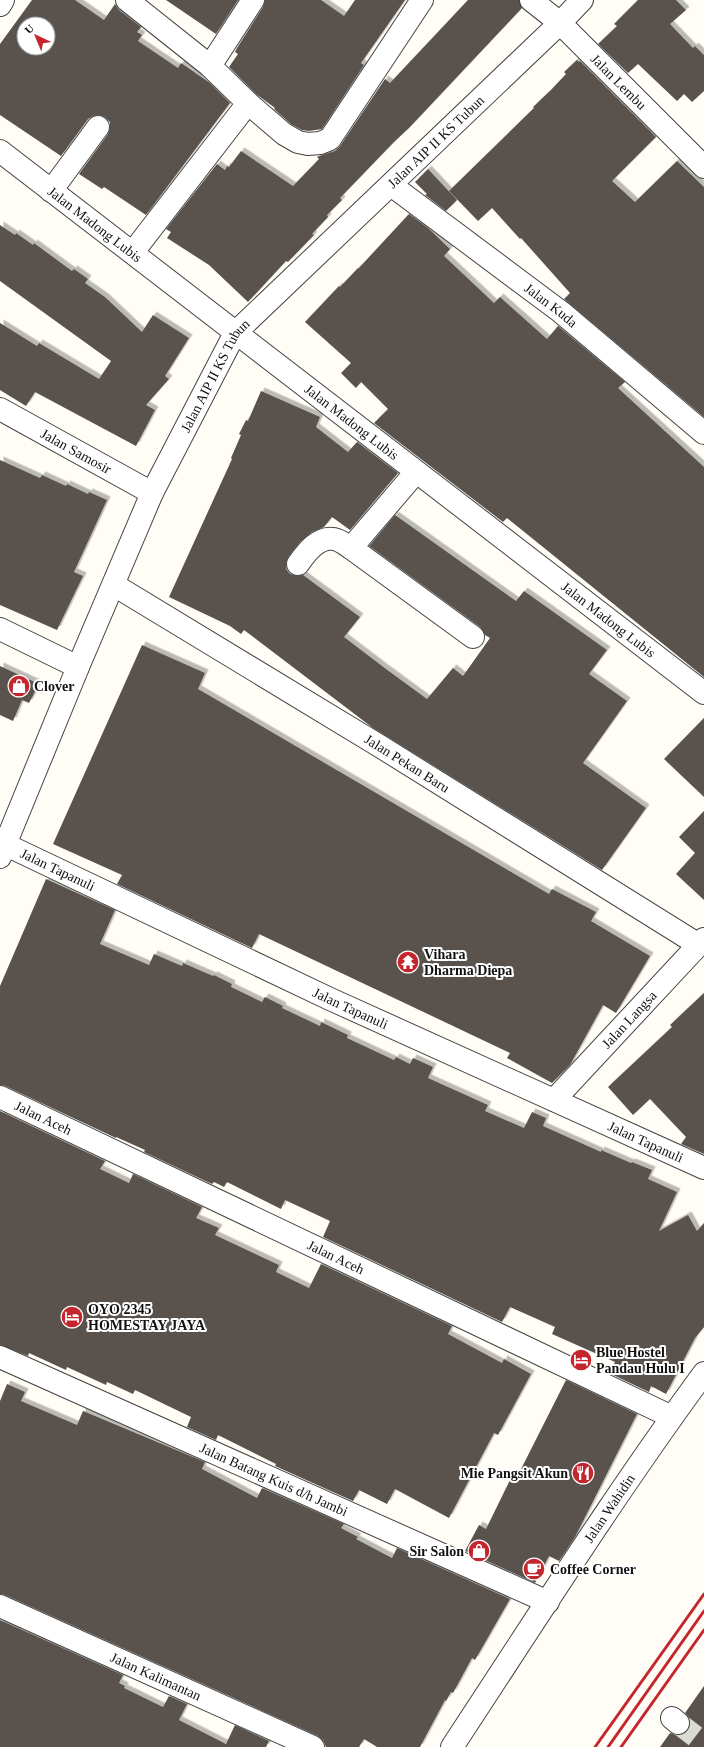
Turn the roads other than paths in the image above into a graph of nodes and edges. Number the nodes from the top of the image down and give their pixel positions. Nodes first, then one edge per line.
1 (3, 0) edge
2 (127, 0) edge
3 (253, 0) edge
4 (422, 0) edge
5 (531, 0) edge
6 (582, 0) edge
7 (0, 5) edge
8 (560, 23) junction
9 (210, 66) junction
10 (248, 103) junction
11 (98, 127) dead end
12 (0, 151) edge
13 (704, 167) edge
14 (391, 185) junction
15 (51, 191) junction
16 (133, 252) junction
17 (235, 333) junction
18 (0, 410) edge
19 (704, 433) edge
20 (416, 472) junction
21 (152, 493) junction
22 (351, 548) junction
23 (298, 564) dead end
24 (114, 585) junction
25 (0, 628) edge
26 (473, 637) dead end
27 (78, 667) junction
28 (704, 693) edge
29 (2, 848) edge
30 (701, 942) edge
31 (0, 1097) edge
32 (554, 1100) junction
33 (704, 1168) edge
34 (0, 1357) edge
35 (704, 1373) edge
36 (672, 1417) junction
37 (548, 1602) junction
38 (0, 1606) edge
39 (313, 1747) edge
40 (452, 1747) edge

1 - 7 street
2 - 9 street
3 - 9 street
4 - 10 street
5 - 8 street, Jalan Lembu
6 - 8 street, Jalan AIP II KS Tubun
8 - 13 street, Jalan Lembu
8 - 14 street, Jalan AIP II KS Tubun
9 - 10 street
10 - 16 street
11 - 15 street
12 - 15 street, Jalan Madong Lubis
14 - 17 street, Jalan AIP II KS Tubun
14 - 19 street, Jalan Kuda
15 - 16 street, Jalan Madong Lubis
16 - 17 street, Jalan Madong Lubis
17 - 20 street, Jalan Madong Lubis
17 - 21 street, Jalan AIP II KS Tubun
18 - 21 street, Jalan Samosir
20 - 22 street
20 - 28 street, Jalan Madong Lubis
21 - 24 street, Jalan AIP II KS Tubun
22 - 23 street
22 - 26 street
24 - 27 street, Jalan AIP II KS Tubun
24 - 30 street, Jalan Pekan Baru
25 - 27 street
27 - 29 street, Jalan AIP II KS Tubun
29 - 32 street, Jalan Tapanuli
30 - 32 street, Jalan Langsa
31 - 36 street, Jalan Aceh
32 - 33 street, Jalan Tapanuli
34 - 37 street, Jalan Batang Kuis d/h Jambi
35 - 36 street, Jalan Wahidin
36 - 37 street, Jalan Wahidin
37 - 40 street, Jalan Wahidin
38 - 39 street, Jalan Kalimantan

